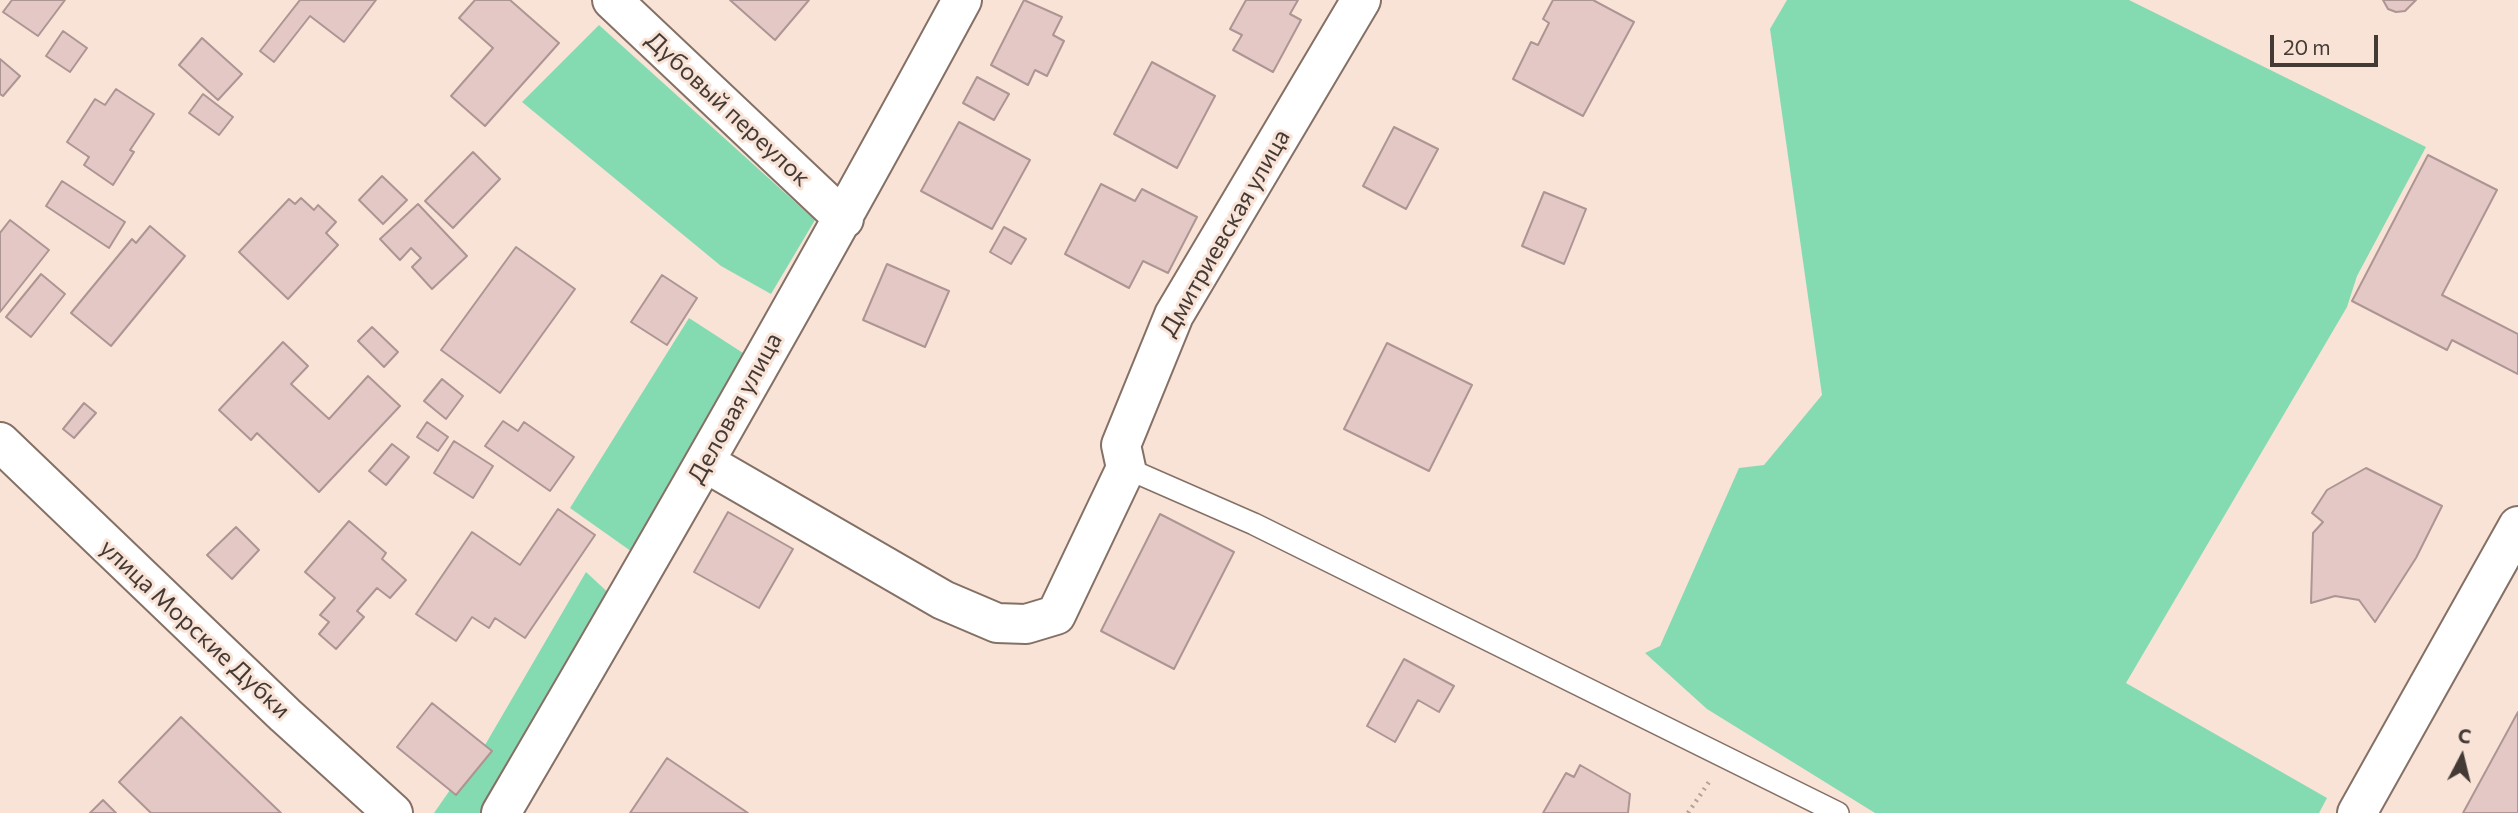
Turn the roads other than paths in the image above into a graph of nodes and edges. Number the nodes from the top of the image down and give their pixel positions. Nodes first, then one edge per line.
1 (612, 0) edge
2 (962, 0) edge
3 (1361, 0) edge
4 (844, 219) junction
5 (0, 442) edge
6 (706, 463) junction
7 (1126, 468) junction
8 (2518, 526) edge
9 (393, 813) edge
10 (501, 813) edge
11 (1838, 813) edge
12 (2357, 813) edge

1 - 4 street, Дубовый переулок
2 - 4 street, Деловая улица
3 - 7 street, Дмитриевская улица
4 - 6 street, Деловая улица
5 - 9 street, улица Морские Дубки
6 - 7 street, Дмитриевская улица
6 - 10 street, Деловая улица
7 - 11 lane
8 - 12 street

